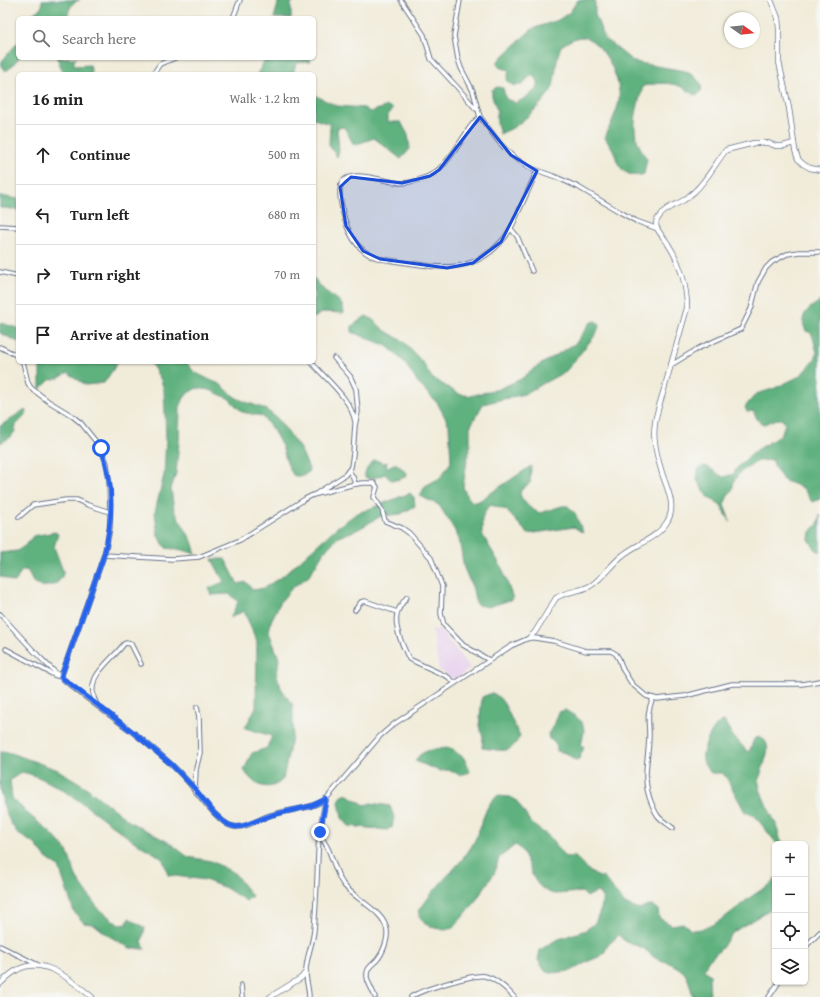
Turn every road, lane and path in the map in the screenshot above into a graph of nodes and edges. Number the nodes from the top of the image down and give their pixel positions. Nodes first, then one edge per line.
1 (240, 0) edge
2 (401, 0) edge
3 (460, 0) edge
4 (771, 0) edge
5 (234, 16) edge
6 (170, 60) edge
7 (154, 72) edge
8 (478, 112) junction
9 (480, 117) junction
10 (794, 143) junction
11 (820, 170) edge
12 (537, 171) junction
13 (0, 226) edge
14 (16, 227) edge
15 (511, 228) junction
16 (658, 229) junction
17 (820, 252) edge
18 (532, 271) dead end
19 (0, 272) edge
20 (16, 276) edge
21 (0, 347) edge
22 (16, 355) edge
23 (334, 358) dead end
24 (23, 364) edge
25 (313, 364) edge
26 (670, 366) junction
27 (355, 425) junction
28 (349, 471) junction
29 (355, 484) junction
30 (313, 495) junction
31 (110, 512) junction
32 (19, 517) dead end
33 (104, 555) junction
34 (407, 597) dead end
35 (355, 610) dead end
36 (397, 612) junction
37 (0, 614) edge
38 (529, 638) junction
39 (6, 649) dead end
40 (489, 660) junction
41 (141, 664) dead end
42 (61, 677) junction
43 (820, 681) edge
44 (455, 683) junction
45 (653, 698) junction
46 (98, 706) junction
47 (197, 707) dead end
48 (196, 790) junction
49 (326, 799) junction
50 (673, 828) dead end
51 (320, 835) junction
52 (820, 932) edge
53 (808, 944) edge
54 (0, 946) edge
55 (38, 965) junction
56 (306, 972) junction
57 (0, 984) edge
58 (241, 985) dead end
59 (777, 985) edge
60 (92, 997) edge
61 (242, 997) edge
62 (270, 997) edge
63 (309, 997) edge
64 (375, 997) edge
65 (411, 997) edge
66 (514, 997) edge
67 (769, 997) edge

1 - 5 street
2 - 8 street
3 - 8 street
4 - 10 street
6 - 7 street
8 - 9 street
9 - 12 street
9 - 15 street
10 - 11 street
10 - 16 street
12 - 15 street
12 - 16 street
13 - 14 street
15 - 18 street
16 - 26 street
17 - 26 street
19 - 20 street
21 - 22 street
23 - 27 street
24 - 31 street
25 - 27 street
26 - 38 street
27 - 28 street
28 - 29 street
28 - 30 street
29 - 30 street
29 - 40 street
30 - 33 street
31 - 32 street
31 - 33 street
33 - 42 street
34 - 36 street
35 - 36 street
36 - 44 street
37 - 42 street
38 - 40 street
38 - 45 street
39 - 42 street
40 - 44 street
41 - 46 street
42 - 46 street
43 - 45 street
44 - 49 street
45 - 50 street
46 - 48 street
47 - 48 street
48 - 49 street
49 - 51 street
51 - 56 street
51 - 64 street
52 - 53 street
54 - 55 street
55 - 57 street
55 - 60 street
56 - 62 street
56 - 63 street
58 - 61 street
59 - 67 street
65 - 66 street

